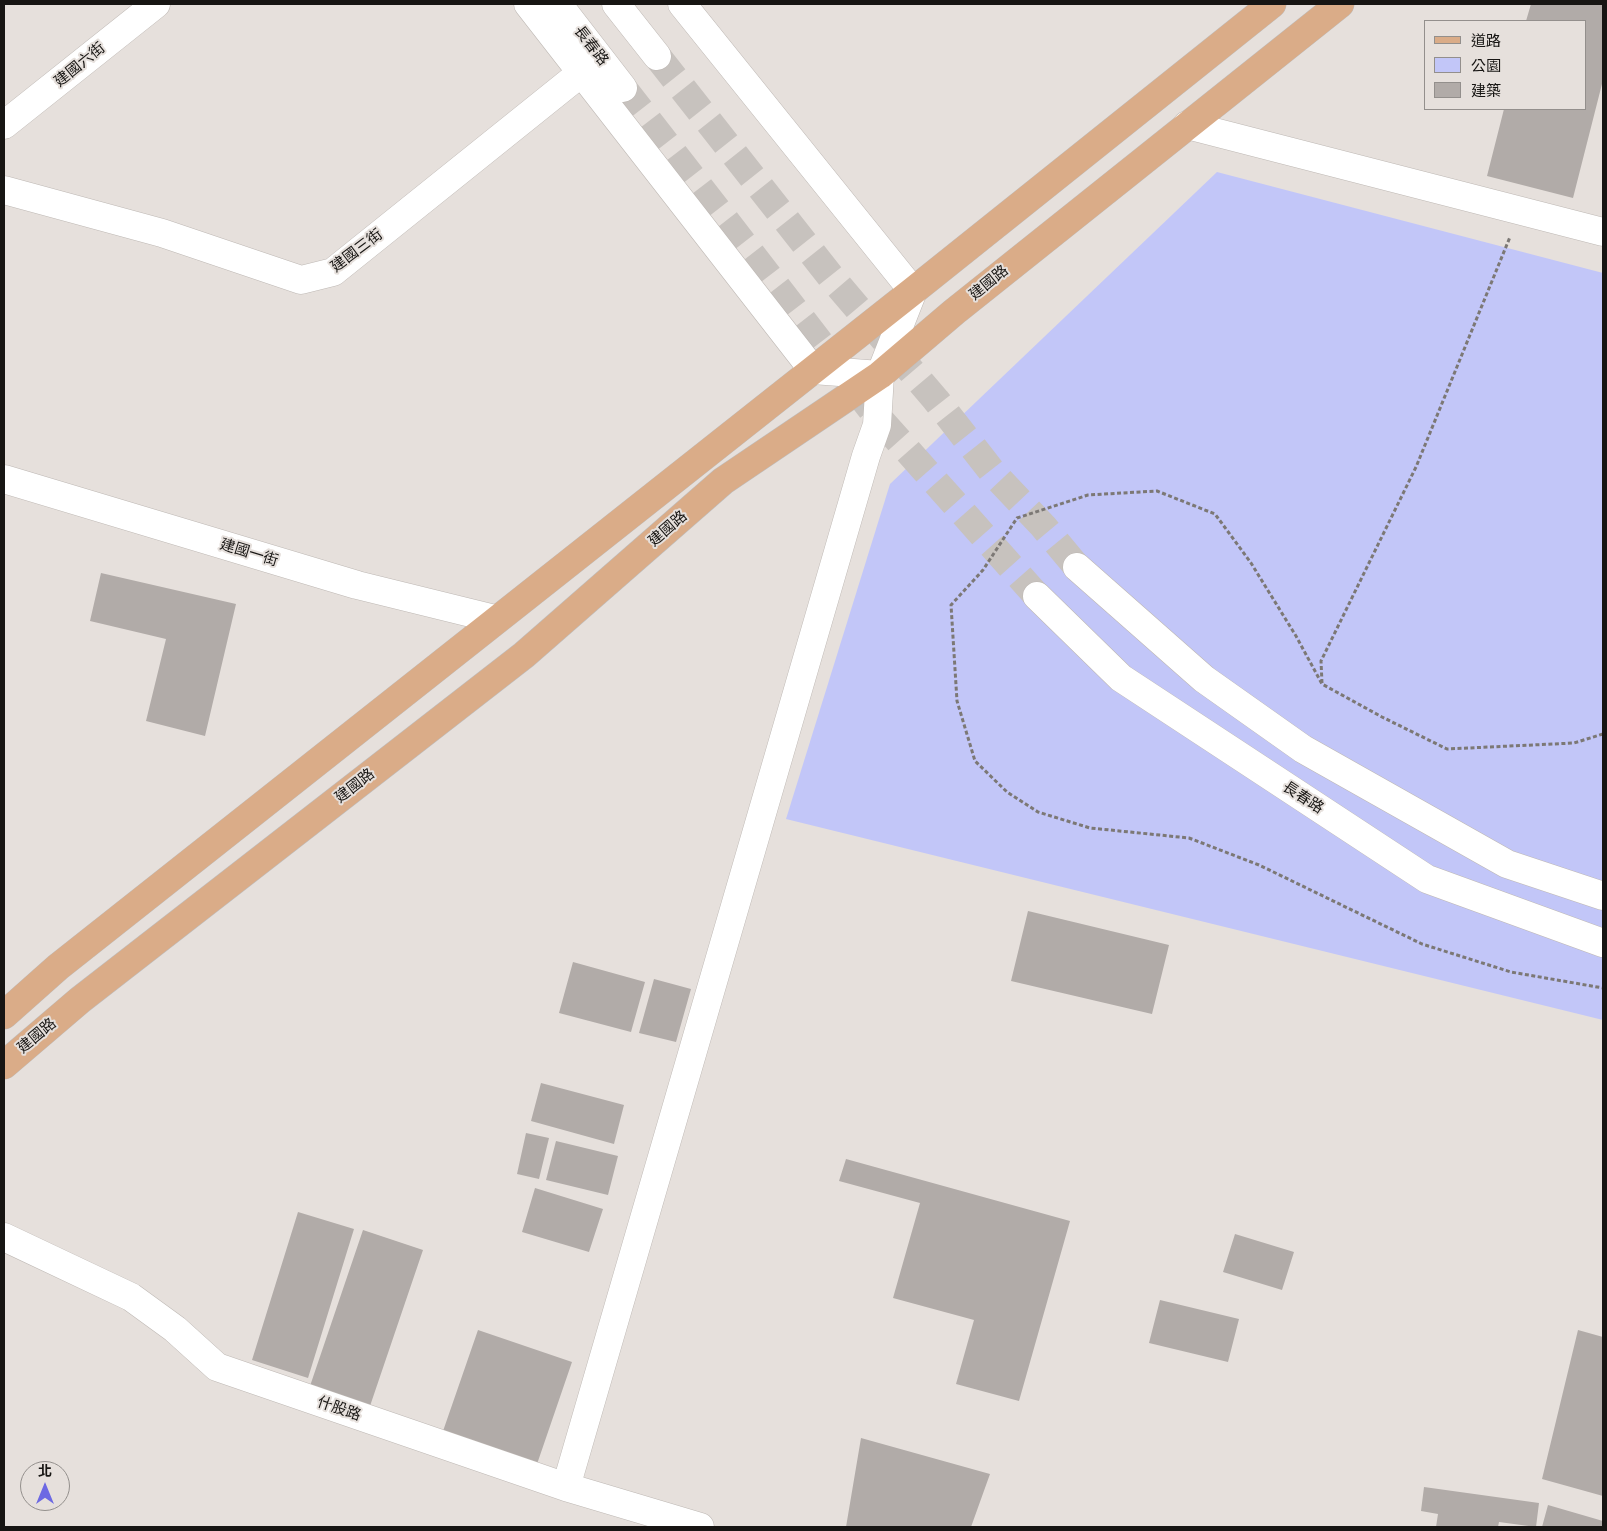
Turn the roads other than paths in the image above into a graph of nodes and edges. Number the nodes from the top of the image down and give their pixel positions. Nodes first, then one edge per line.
1 (156, 4) edge
2 (528, 4) edge
3 (558, 4) edge
4 (616, 4) edge
5 (682, 4) edge
6 (1272, 4) edge
7 (1340, 4) edge
8 (658, 56) tunnel mouth
9 (581, 73) junction
10 (623, 88) tunnel mouth
11 (1186, 125) junction
12 (4, 126) edge
13 (4, 190) edge
14 (1603, 232) edge
15 (913, 291) junction
16 (813, 370) junction
17 (880, 375) junction
18 (4, 479) edge
19 (1077, 566) tunnel mouth
20 (1037, 596) tunnel mouth
21 (495, 619) junction
22 (1603, 896) edge
23 (1603, 943) edge
24 (4, 1016) edge
25 (4, 1065) edge
26 (4, 1238) edge
27 (566, 1487) junction
28 (700, 1527) edge

1 - 12 street, 建國六街
2 - 9 street
3 - 10 street, 長春路
4 - 8 street
5 - 15 street
6 - 15 main road
7 - 11 main road, 建國路
9 - 13 street, 建國三街
9 - 16 street
11 - 14 street
11 - 17 main road, 建國路
15 - 16 main road
15 - 17 street
16 - 17 street
16 - 21 main road
17 - 25 main road, 建國路
17 - 27 street
18 - 21 street, 建國一街
19 - 22 street
20 - 23 street, 長春路
21 - 24 main road
26 - 27 street, 什股路
27 - 28 street, 什股路

